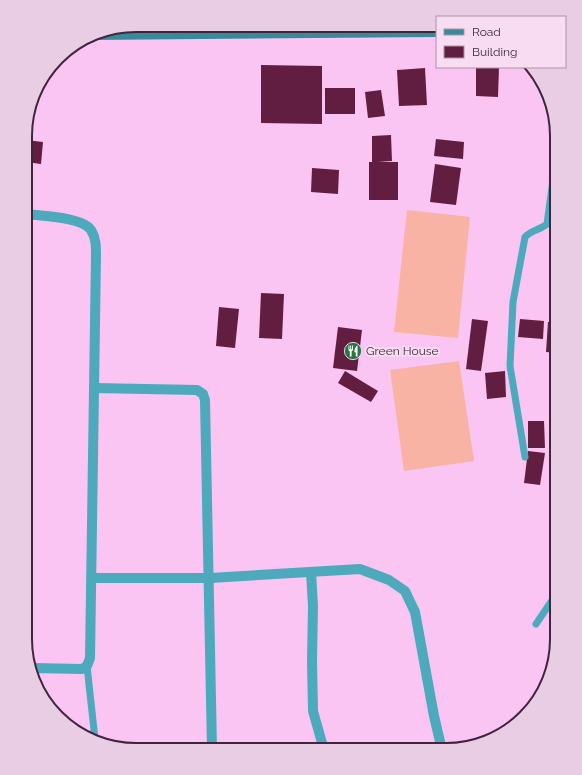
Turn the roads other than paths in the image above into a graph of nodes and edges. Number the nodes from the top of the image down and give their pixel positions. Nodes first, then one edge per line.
1 (436, 32) edge
2 (114, 35) edge
3 (550, 205) edge
4 (32, 215) edge
5 (94, 388) junction
6 (525, 457) dead end
7 (311, 572) junction
8 (92, 578) junction
9 (210, 578) junction
10 (550, 603) edge
11 (536, 624) dead end
12 (87, 666) junction
13 (36, 668) edge
14 (94, 734) edge
15 (212, 743) edge
16 (322, 743) edge
17 (440, 743) edge

1 - 2 main road
3 - 6 lane
4 - 5 street
5 - 8 street
5 - 9 street
7 - 9 street
7 - 16 street
7 - 17 street
8 - 9 street
8 - 12 street
9 - 15 street
10 - 11 lane
12 - 13 street
12 - 14 lane

